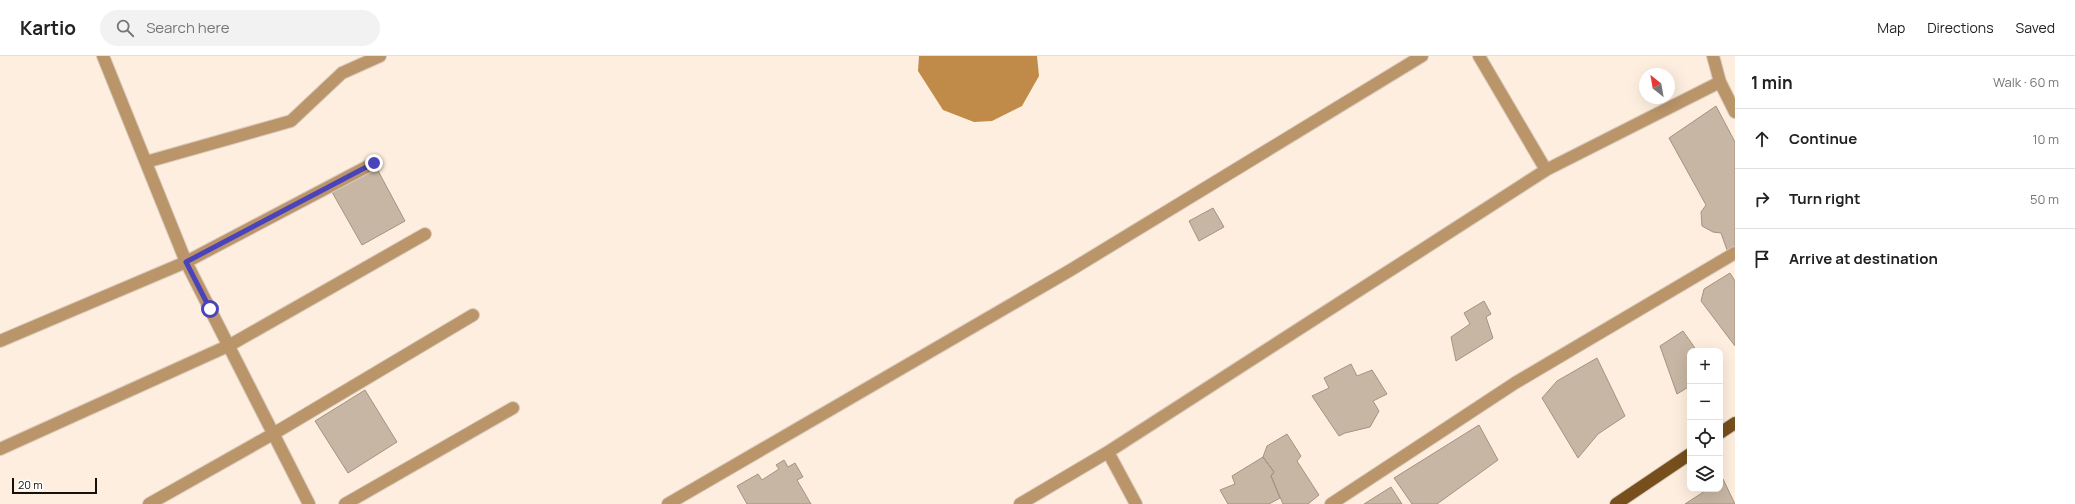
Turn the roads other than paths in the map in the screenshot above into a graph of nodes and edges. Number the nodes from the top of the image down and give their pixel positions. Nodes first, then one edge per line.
1 (103, 56) edge
2 (380, 56) edge
3 (1422, 56) edge
4 (1479, 56) edge
5 (1712, 56) edge
6 (1720, 82) junction
7 (1735, 112) edge
8 (146, 162) junction
9 (374, 163) dead end
10 (1546, 170) junction
11 (425, 234) dead end
12 (1735, 253) edge
13 (186, 262) junction
14 (472, 315) dead end
15 (0, 341) edge
16 (230, 345) junction
17 (513, 408) dead end
18 (1735, 423) edge
19 (1723, 431) edge
20 (273, 434) junction
21 (0, 450) edge
22 (1108, 452) junction
23 (1687, 456) edge
24 (149, 504) edge
25 (309, 504) edge
26 (345, 504) edge
27 (668, 504) edge
28 (1020, 504) edge
29 (1136, 504) edge
30 (1331, 504) edge
31 (1616, 504) edge

1 - 8 street
2 - 8 street
3 - 27 street
4 - 10 street
5 - 6 street
6 - 7 street
6 - 10 street
8 - 13 street
9 - 13 street
10 - 22 street
11 - 16 street
12 - 30 street
13 - 15 street
13 - 16 street
14 - 20 street
16 - 20 street
16 - 21 street
17 - 26 street
18 - 19 main road
20 - 24 street
20 - 25 street
22 - 28 street
22 - 29 street
23 - 31 main road

